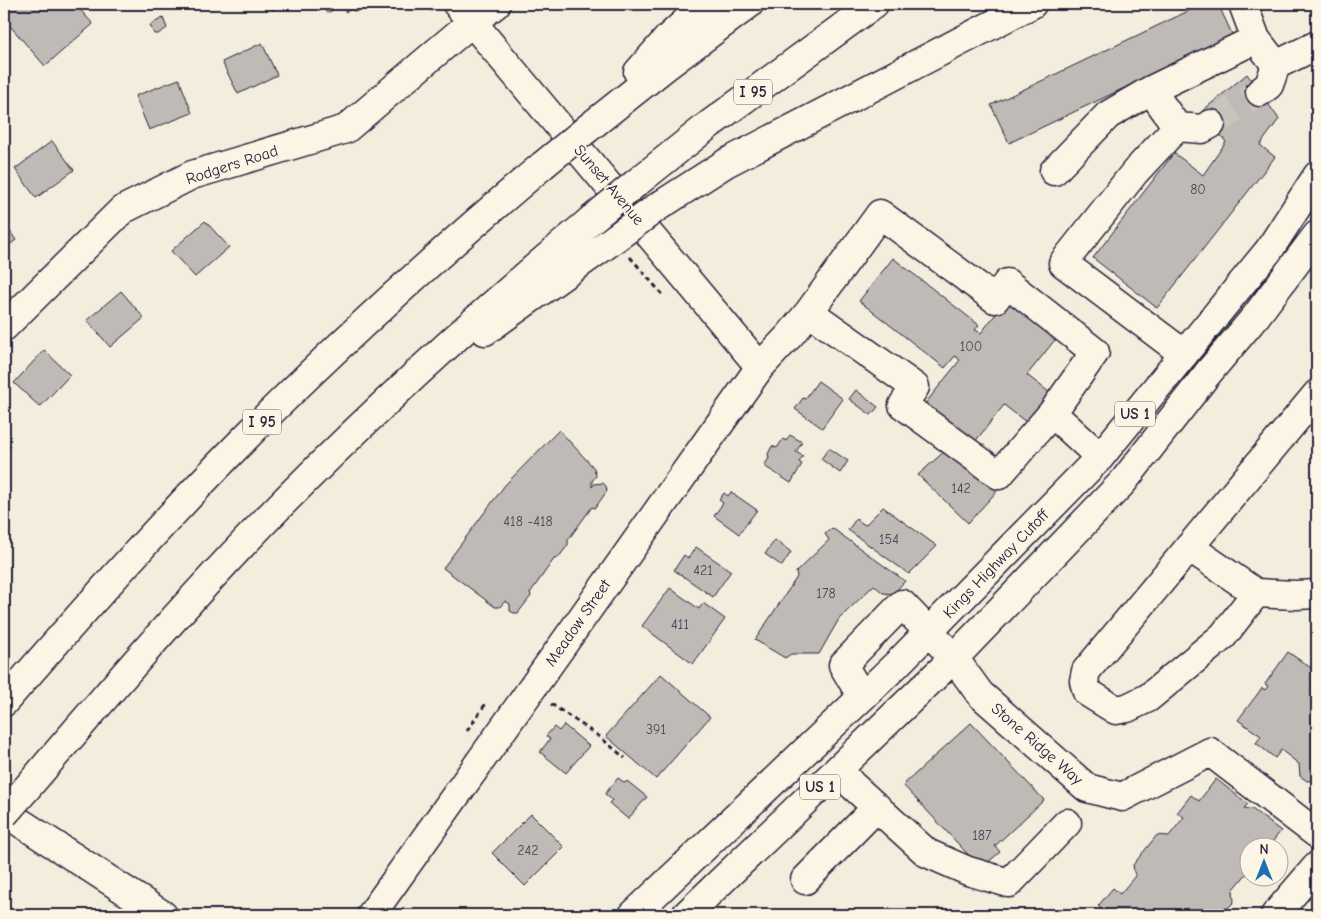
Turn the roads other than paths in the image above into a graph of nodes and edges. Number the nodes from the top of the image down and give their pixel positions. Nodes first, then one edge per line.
1 (496, 4) edge
2 (705, 4) edge
3 (748, 4) edge
4 (874, 4) edge
5 (1032, 4) edge
6 (1243, 4) edge
7 (462, 20) edge
8 (1256, 39) junction
9 (1317, 45) edge
10 (1276, 65) junction
11 (1151, 90) junction
12 (1260, 92) tunnel mouth
13 (1210, 124) tunnel mouth
14 (1176, 127) junction
15 (587, 129) junction
16 (1054, 171) dead end
17 (1317, 176) edge
18 (1317, 234) edge
19 (809, 312) junction
20 (4, 326) edge
21 (1184, 354) junction
22 (760, 367) junction
23 (1208, 372) junction
24 (1317, 394) edge
25 (386, 402) junction
26 (1052, 413) junction
27 (1100, 457) junction
28 (1189, 547) junction
29 (1256, 592) junction
30 (1317, 594) edge
31 (929, 632) junction
32 (954, 658) junction
33 (862, 697) junction
34 (4, 702) edge
35 (839, 769) junction
36 (877, 807) junction
37 (4, 813) edge
38 (1067, 823) dead end
39 (1317, 834) edge
40 (1317, 866) edge
41 (805, 880) dead end
42 (163, 915) edge
43 (371, 915) edge
44 (633, 915) edge
45 (686, 915) edge
46 (1275, 915) edge

1 - 7 main road, Rodgers Road
2 - 15 main road
3 - 15 main road, I 95
4 - 25 main road, I 95, bridge
5 - 25 main road, bridge
6 - 8 main road
7 - 20 main road, Rodgers Road
7 - 22 main road, Sunset Avenue
8 - 10 main road
8 - 11 main road
9 - 10 main road
10 - 12 main road
11 - 14 main road
11 - 16 main road
13 - 14 main road
14 - 21 main road
15 - 34 main road, I 95, bridge
17 - 21 main road, Kings Highway Cutoff / US 1
18 - 23 main road, US 1
19 - 22 main road, Meadow Street
19 - 26 main road
19 - 26 main road, Meadow Street
21 - 23 main road
21 - 27 main road, Kings Highway Cutoff / US 1
22 - 43 main road, Meadow Street
23 - 32 main road, US 1
24 - 28 main road
25 - 37 main road, I 95, bridge
26 - 27 main road
27 - 31 main road, Kings Highway Cutoff / US 1
28 - 29 main road
28 - 29 main road
29 - 30 main road
31 - 32 main road, Stone Ridge Way
31 - 33 main road, Kings Highway Cutoff / US 1
31 - 33 main road, Stone Ridge Way
32 - 35 main road, US 1
32 - 39 main road, Stone Ridge Way
33 - 44 main road, Kings Highway Cutoff / US 1
35 - 36 main road
35 - 45 main road, US 1
36 - 38 main road
36 - 41 main road
37 - 42 main road
40 - 46 main road

